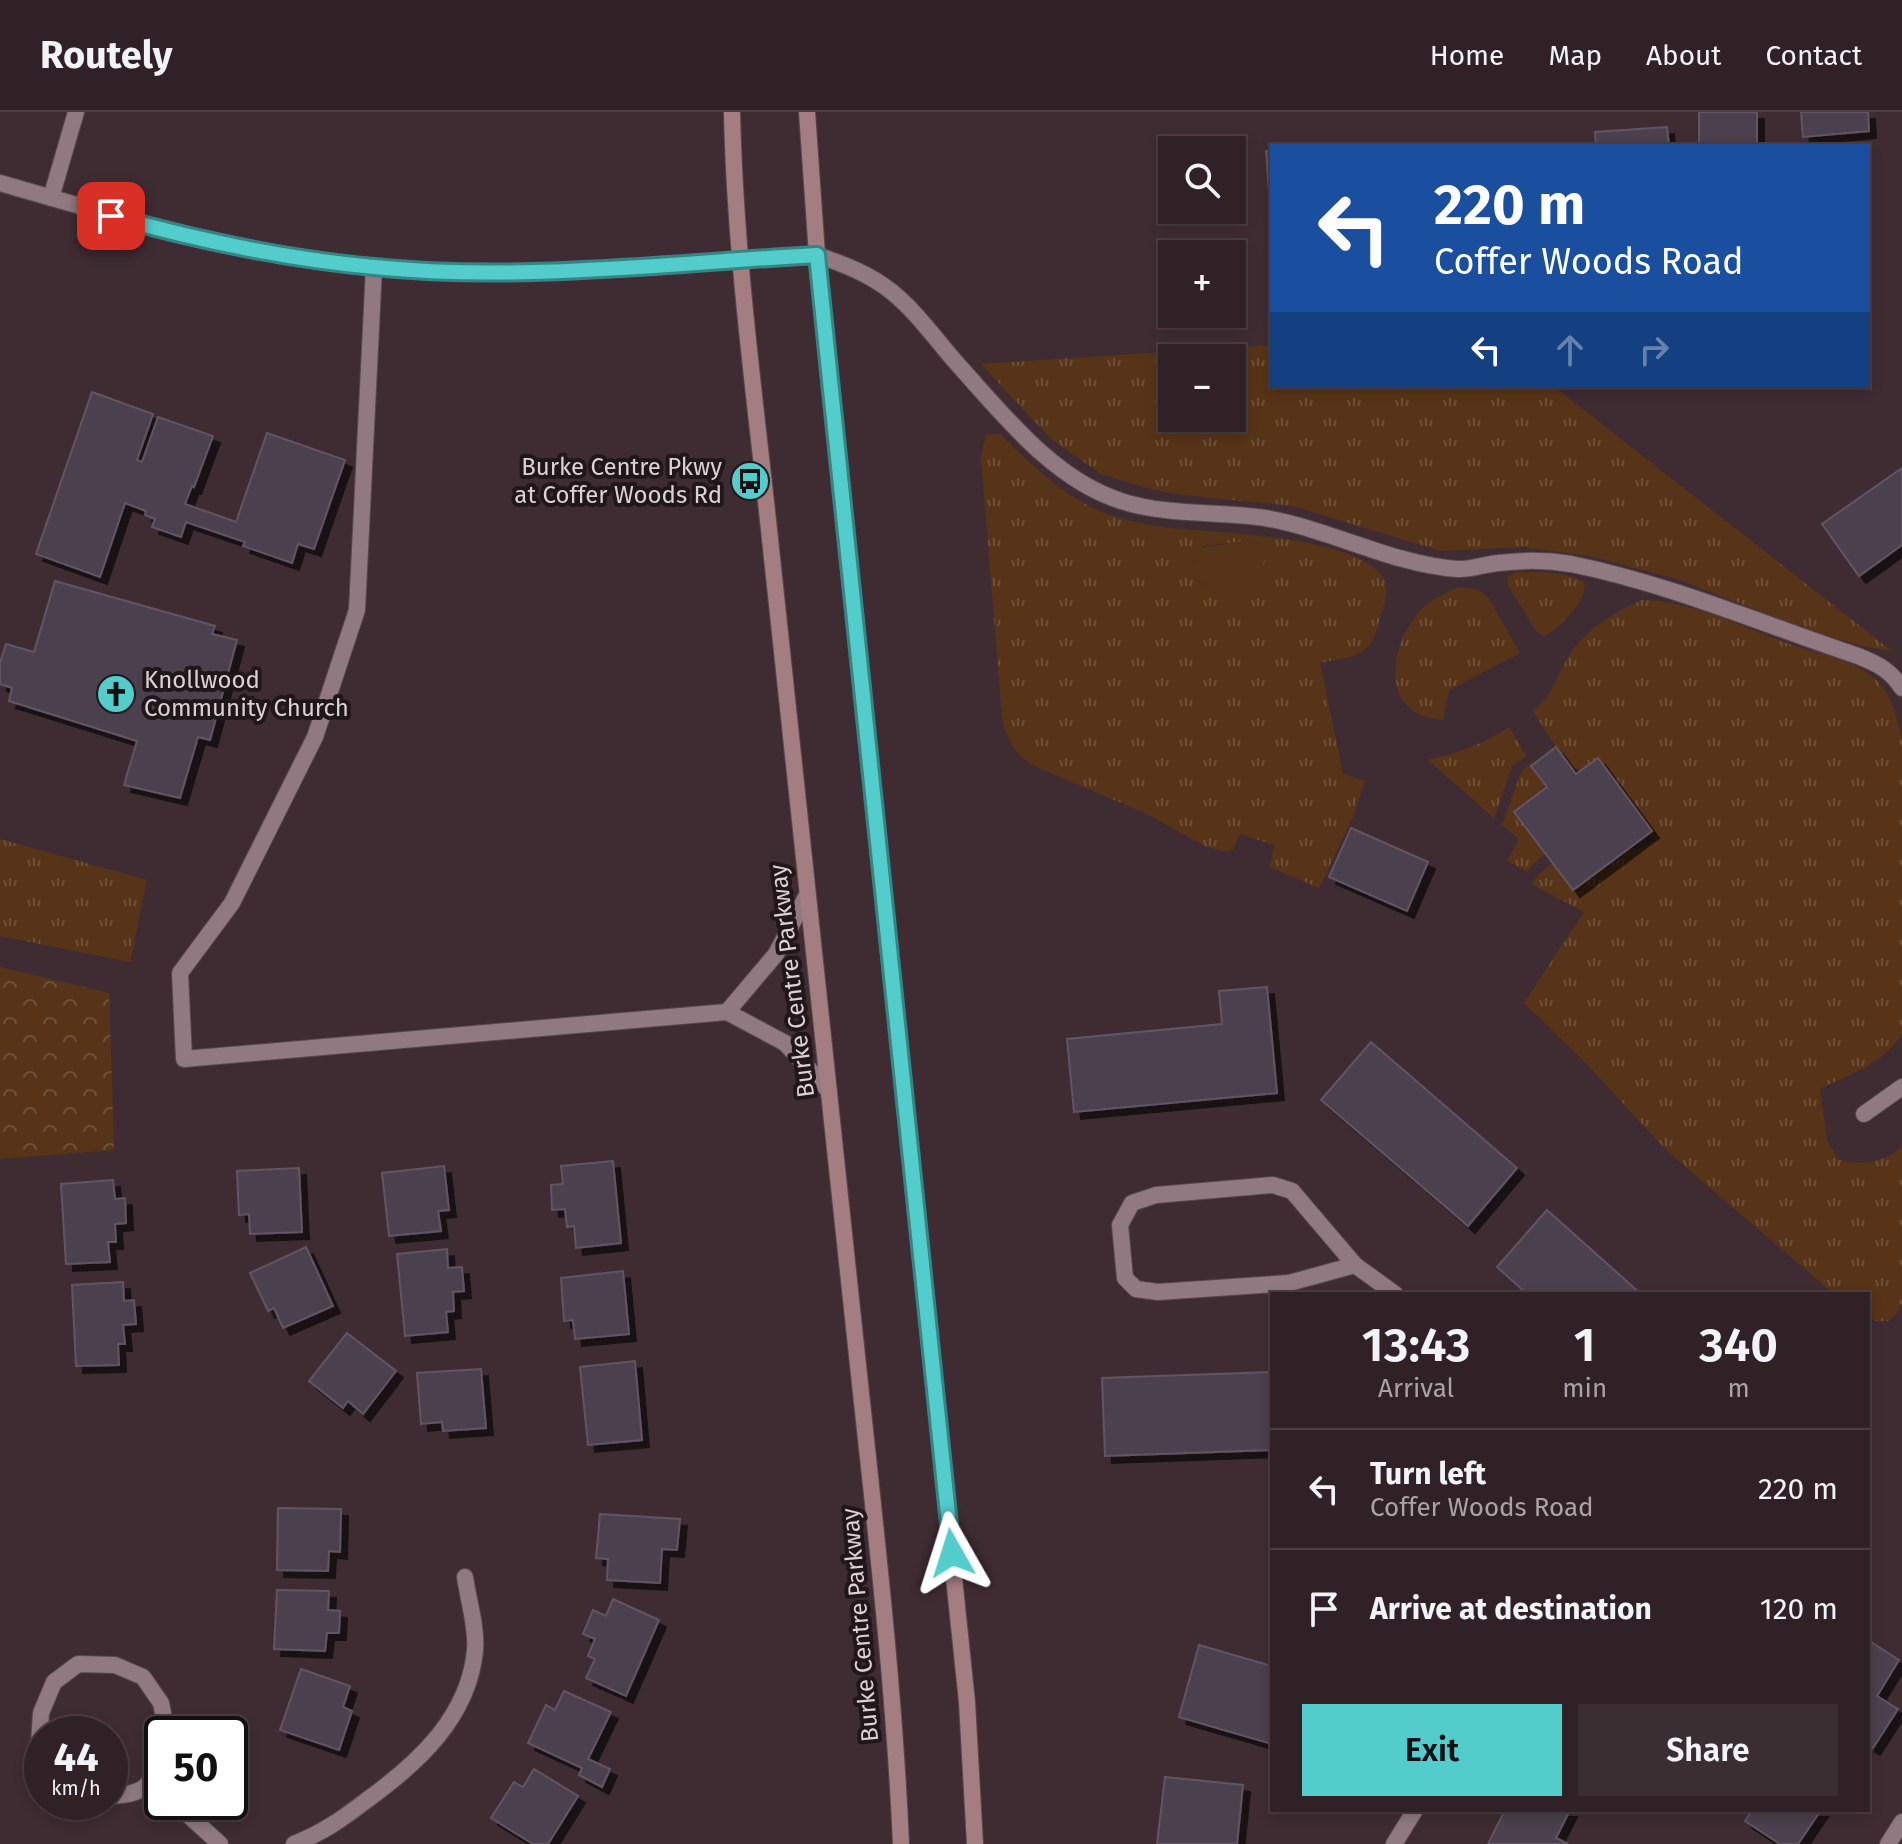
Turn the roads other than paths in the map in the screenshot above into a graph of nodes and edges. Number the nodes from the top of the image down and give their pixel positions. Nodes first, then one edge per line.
1 (76, 112) edge
2 (732, 112) edge
3 (807, 112) edge
4 (0, 183) edge
5 (51, 198) junction
6 (817, 255) junction
7 (740, 259) junction
8 (374, 267) junction
9 (1902, 688) edge
10 (806, 897) junction
11 (727, 1012) junction
12 (1902, 1087) edge
13 (829, 1091) junction
14 (1864, 1114) dead end
15 (1355, 1265) junction
16 (1392, 1292) edge
17 (465, 1577) dead end
18 (41, 1716) edge
19 (164, 1716) edge
20 (1414, 1812) edge
21 (194, 1820) edge
22 (1902, 1822) edge
23 (220, 1844) edge
24 (294, 1844) edge
25 (901, 1844) edge
26 (975, 1844) edge
27 (1394, 1844) edge
28 (1888, 1844) edge

1 - 5 street
2 - 7 main road, Burke Centre Parkway
3 - 6 main road
4 - 5 street
5 - 8 street
6 - 7 street
6 - 9 street
6 - 26 main road
7 - 8 street
7 - 10 main road, Burke Centre Parkway
8 - 11 street
10 - 11 street
10 - 13 main road, Burke Centre Parkway
11 - 13 street
12 - 14 street
13 - 25 main road, Burke Centre Parkway
15 - 15 street
15 - 16 street
17 - 24 street
18 - 19 street
20 - 27 street
21 - 23 street
22 - 28 street

